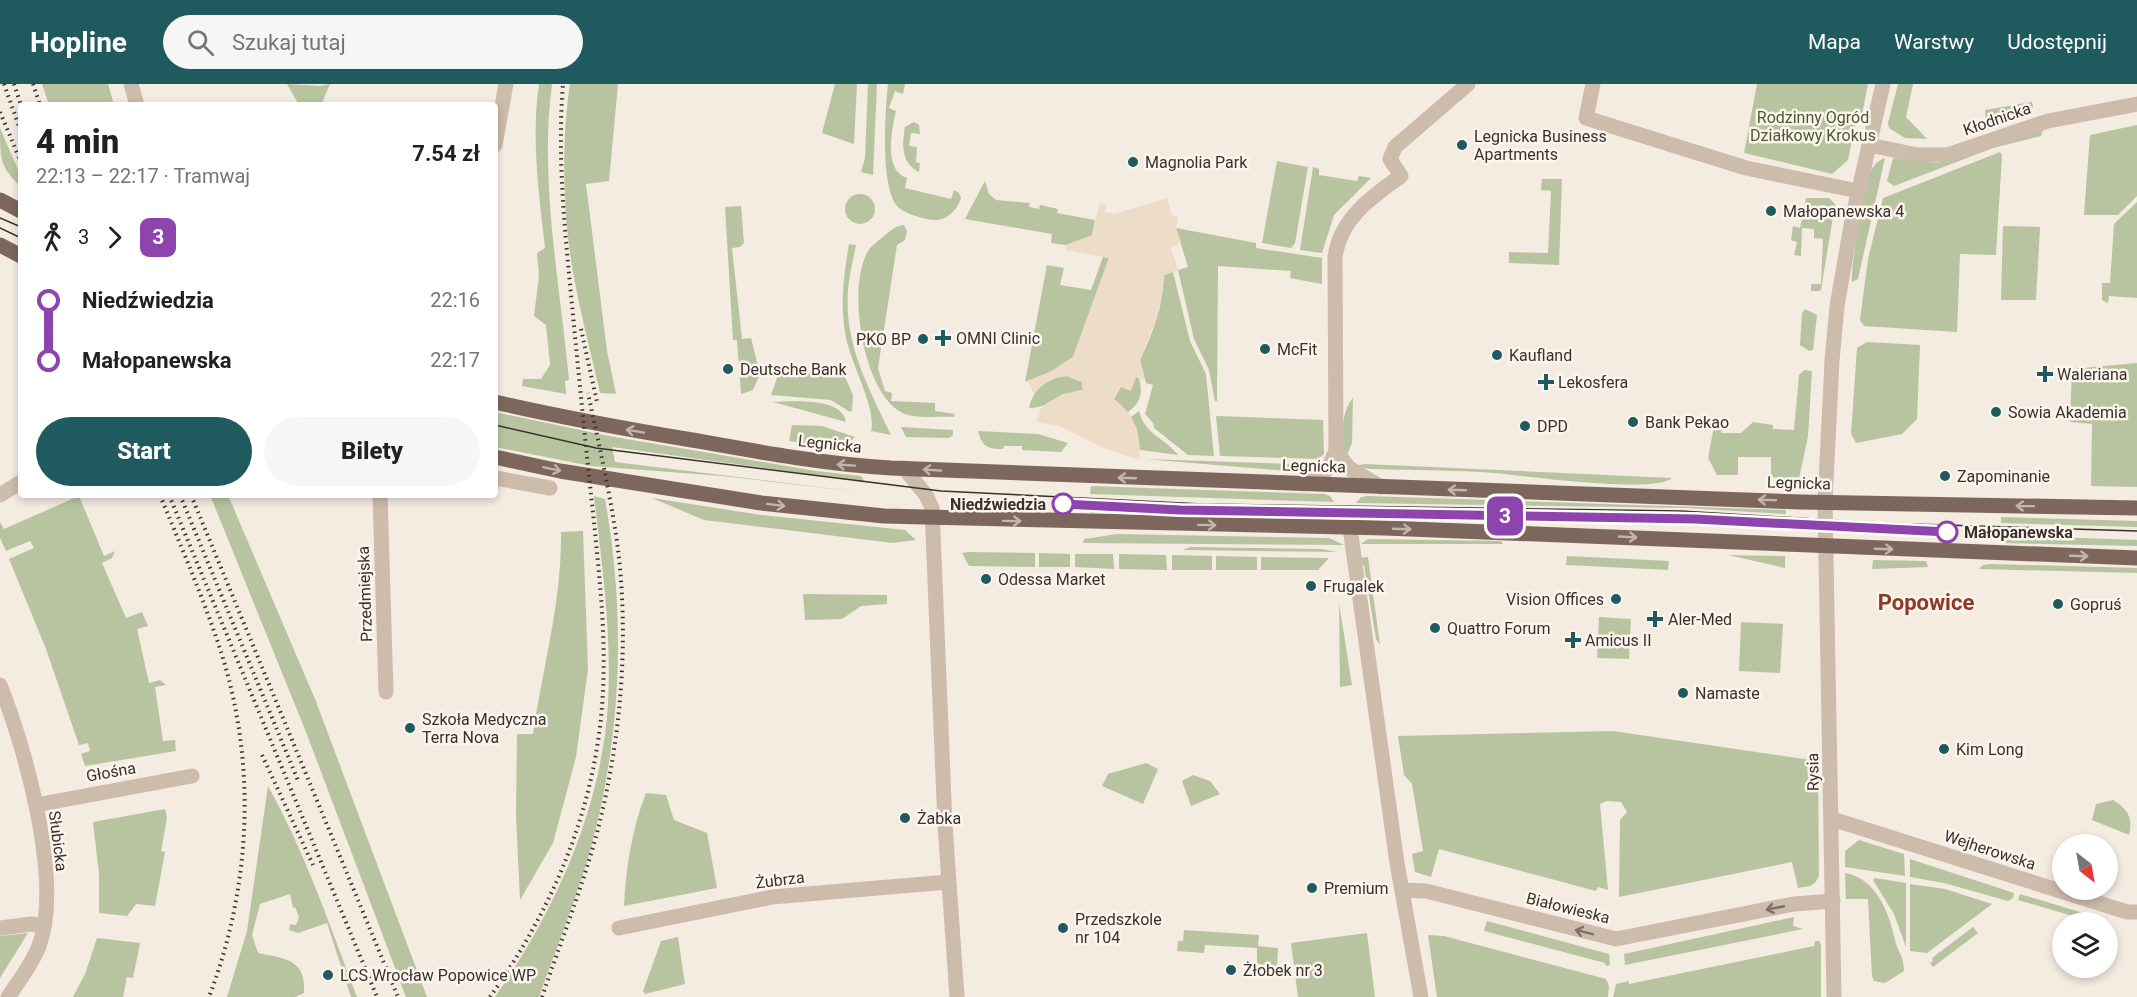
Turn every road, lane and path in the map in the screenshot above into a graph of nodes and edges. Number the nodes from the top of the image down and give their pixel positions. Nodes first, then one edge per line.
1 (131, 84) edge
2 (506, 84) edge
3 (1467, 84) edge
4 (1593, 84) edge
5 (1883, 84) edge
6 (135, 102) edge
7 (2137, 104) edge
8 (498, 128) edge
9 (1869, 145) junction
10 (1858, 191) junction
11 (0, 200) edge
12 (18, 209) edge
13 (0, 245) edge
14 (18, 254) edge
15 (498, 403) edge
16 (1336, 451) junction
17 (498, 458) edge
18 (904, 468) junction
19 (498, 479) edge
20 (18, 484) edge
21 (1304, 484) junction
22 (1381, 487) junction
23 (550, 488) dead end
24 (0, 495) edge
25 (380, 498) edge
26 (1825, 502) junction
27 (2137, 508) edge
28 (932, 519) junction
29 (1350, 528) junction
30 (1826, 547) junction
31 (2137, 558) edge
32 (0, 685) edge
33 (386, 692) dead end
34 (192, 776) dead end
35 (36, 805) junction
36 (1832, 819) junction
37 (948, 882) junction
38 (1402, 890) junction
39 (1833, 901) junction
40 (2137, 912) edge
41 (44, 926) junction
42 (0, 928) edge
43 (619, 928) dead end
44 (8, 997) edge
45 (957, 997) edge
46 (1420, 997) edge
47 (1834, 997) edge

1 - 6 street
2 - 8 street
3 - 16 street
4 - 10 street
5 - 9 street
7 - 9 street, Kłodnicka
9 - 10 street
10 - 26 street
11 - 12 main road
13 - 14 main road
18 -> 15 main road, Legnicka
16 - 21 street
16 - 22 street
17 -> 28 main road
21 -> 18 main road, Legnicka
18 - 28 street
19 - 23 street
20 - 24 street
21 - 22 main road, Legnicka
26 -> 22 main road, Legnicka
25 - 33 street, Przedmiejska
27 -> 26 main road, Legnicka
26 - 30 street
28 -> 29 main road
28 - 37 street
29 -> 30 main road
29 - 38 street
30 -> 31 main road
30 - 36 street, Rysia
32 - 35 street, Słubicka
34 - 35 street, Głośna
35 - 41 street, Słubicka
36 - 39 street, Rysia
36 - 40 street, Wejherowska
37 - 43 street, Żubrza
37 - 45 street
39 -> 38 street, Białowieska
38 - 46 street
39 - 47 street, Rysia
41 - 42 street
41 - 44 street, Słubicka

